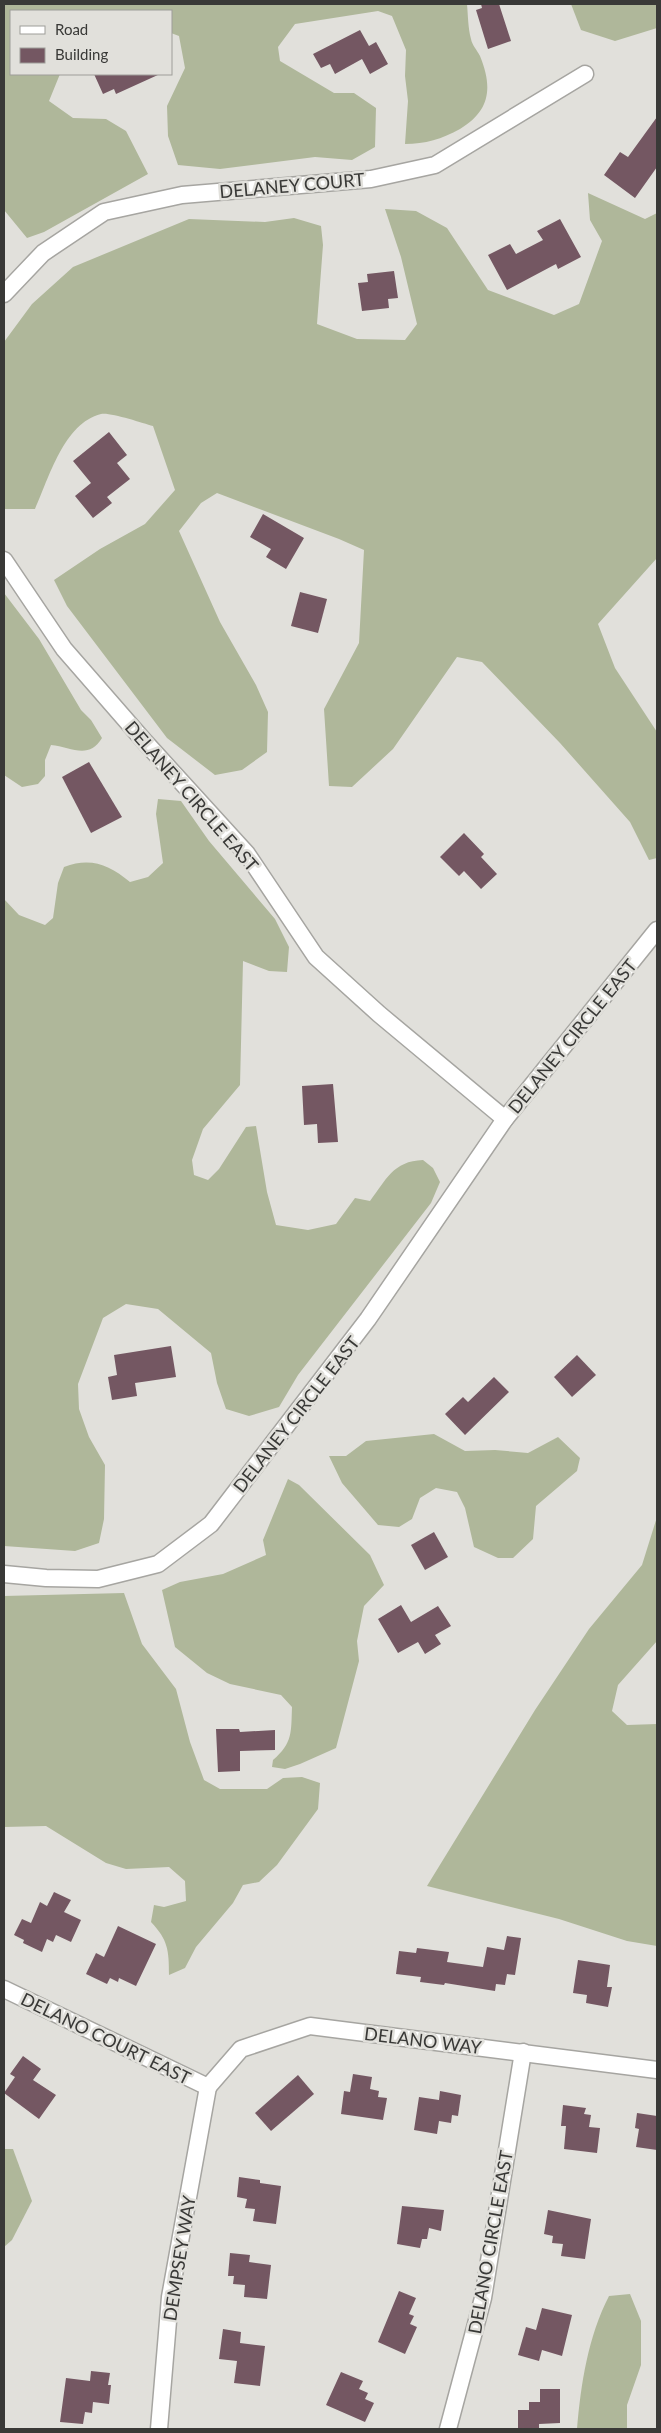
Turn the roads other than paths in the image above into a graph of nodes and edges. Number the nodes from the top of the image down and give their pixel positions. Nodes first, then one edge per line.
1 (585, 74) dead end
2 (4, 294) edge
3 (4, 560) edge
4 (657, 930) edge
5 (505, 1119) junction
6 (4, 1574) edge
7 (4, 1989) edge
8 (523, 2052) junction
9 (657, 2070) edge
10 (208, 2087) junction
11 (159, 2429) edge
12 (448, 2429) edge

1 - 2 street, DELANEY COURT
3 - 5 street, DELANEY CIRCLE EAST
4 - 5 street, DELANEY CIRCLE EAST
5 - 6 street, DELANEY CIRCLE EAST
7 - 10 street, DELANO COURT EAST
8 - 9 street, DELANO WAY
8 - 10 street, DELANO WAY
8 - 12 street, DELANO CIRCLE EAST
10 - 11 street, DEMPSEY WAY

